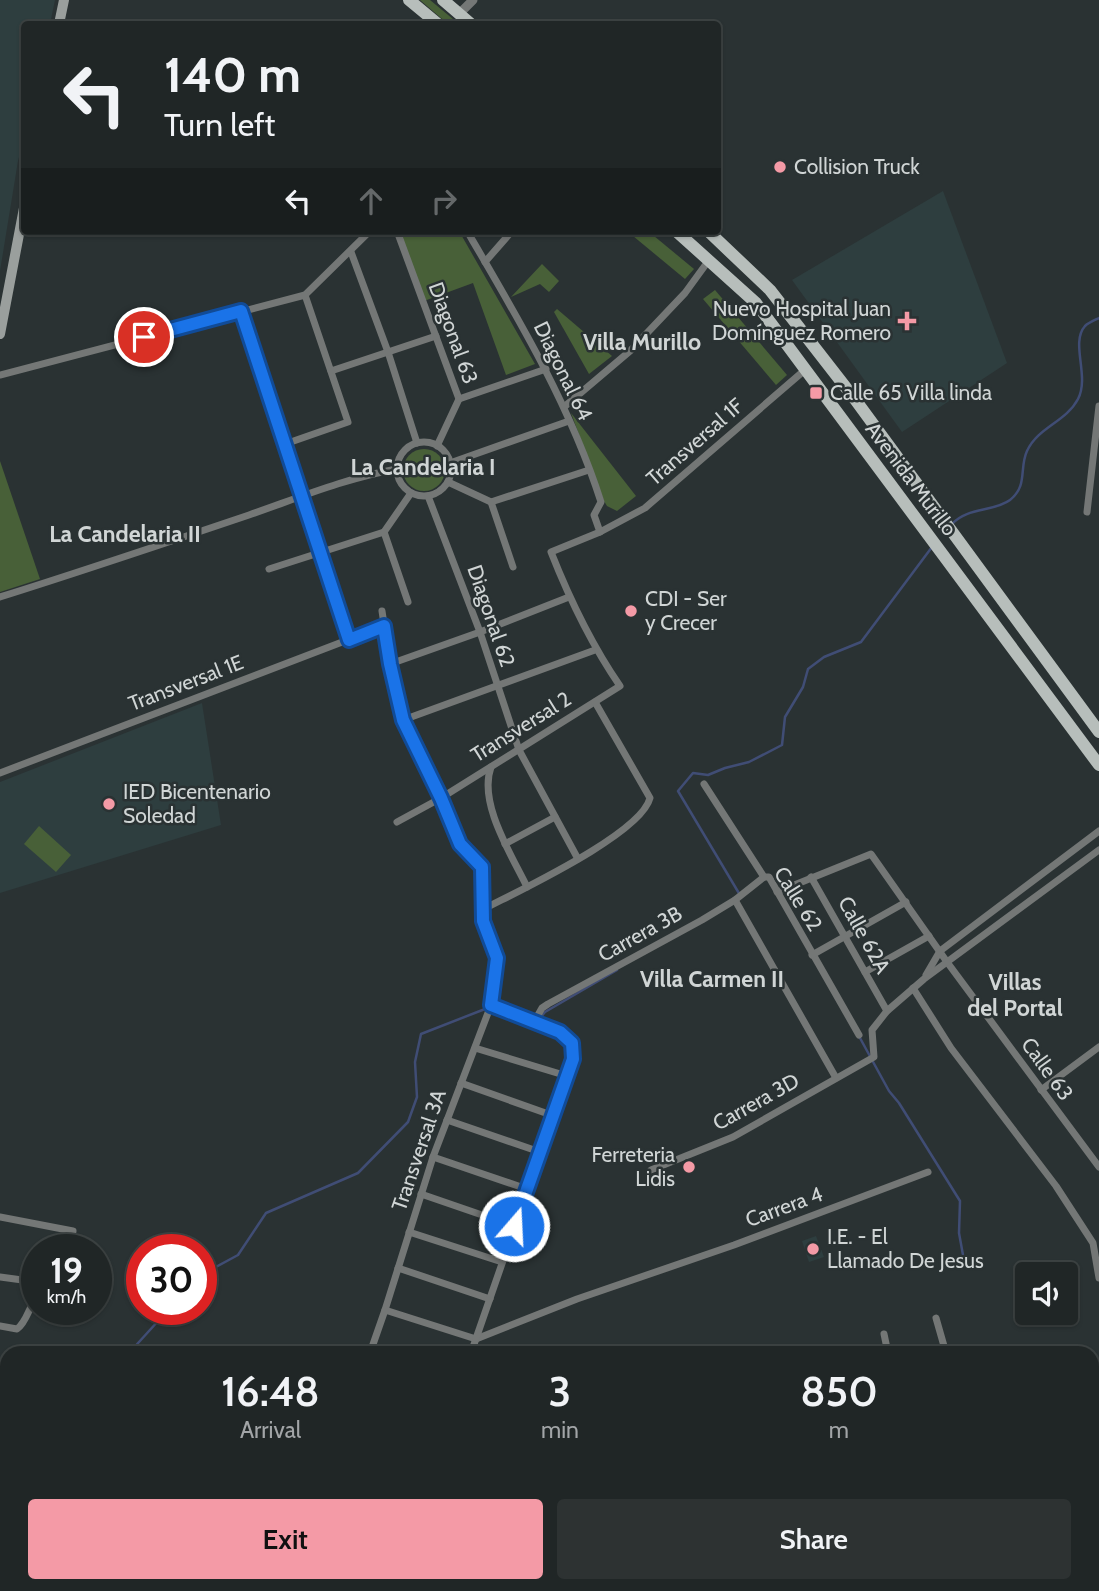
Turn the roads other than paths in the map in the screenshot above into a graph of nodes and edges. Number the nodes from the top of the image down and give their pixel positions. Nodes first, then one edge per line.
1 (64, 0) edge
2 (409, 0) edge
3 (443, 0) edge
4 (472, 0) edge
5 (460, 14) junction
6 (60, 21) edge
7 (434, 21) edge
8 (468, 21) edge
9 (21, 224) edge
10 (366, 235) edge
11 (398, 235) edge
12 (469, 235) edge
13 (509, 235) edge
14 (681, 235) edge
15 (712, 235) edge
16 (351, 252) junction
17 (710, 260) junction
18 (485, 262) junction
19 (304, 295) junction
20 (241, 311) junction
21 (0, 334) edge
22 (436, 336) junction
23 (388, 352) junction
24 (546, 369) junction
25 (806, 369) junction
26 (331, 371) junction
27 (0, 375) edge
28 (458, 399) junction
29 (1099, 406) edge
30 (564, 407) junction
31 (569, 421) junction
32 (417, 443) junction
33 (285, 444) junction
34 (437, 446) junction
35 (450, 463) junction
36 (397, 469) junction
37 (589, 470) junction
38 (448, 482) junction
39 (411, 493) junction
40 (302, 496) junction
41 (428, 496) junction
42 (491, 502) junction
43 (1087, 512) dead end
44 (384, 532) junction
45 (600, 532) junction
46 (321, 552) junction
47 (513, 567) dead end
48 (270, 569) dead end
49 (0, 597) edge
50 (569, 597) junction
51 (408, 602) dead end
52 (382, 611) dead end
53 (384, 626) junction
54 (480, 632) junction
55 (349, 640) junction
56 (595, 650) junction
57 (390, 664) junction
58 (497, 686) junction
59 (595, 702) junction
60 (403, 720) junction
61 (1099, 732) edge
62 (519, 750) junction
63 (1099, 765) edge
64 (492, 766) junction
65 (0, 773) edge
66 (704, 784) dead end
67 (441, 798) junction
68 (555, 817) junction
69 (397, 822) dead end
70 (1099, 831) edge
71 (505, 844) junction
72 (1082, 844) junction
73 (1099, 850) edge
74 (1091, 856) junction
75 (578, 859) junction
76 (764, 877) junction
77 (811, 877) junction
78 (527, 887) junction
79 (777, 892) junction
80 (735, 900) junction
81 (906, 902) junction
82 (482, 910) junction
83 (845, 936) junction
84 (929, 936) junction
85 (940, 951) junction
86 (812, 955) junction
87 (947, 962) junction
88 (865, 972) junction
89 (924, 979) junction
90 (913, 988) junction
91 (491, 1005) junction
92 (887, 1011) junction
93 (534, 1022) junction
94 (859, 1035) dead end
95 (1099, 1047) edge
96 (475, 1048) junction
97 (567, 1076) junction
98 (836, 1078) junction
99 (461, 1083) junction
100 (1041, 1090) junction
101 (554, 1116) junction
102 (447, 1120) junction
103 (540, 1152) junction
104 (433, 1157) junction
105 (1099, 1167) edge
106 (651, 1170) dead end
107 (928, 1172) dead end
108 (527, 1189) junction
109 (421, 1194) junction
110 (0, 1217) edge
111 (514, 1226) junction
112 (410, 1232) junction
113 (73, 1234) edge
114 (502, 1262) junction
115 (398, 1268) junction
116 (0, 1277) edge
117 (1099, 1278) edge
118 (21, 1280) edge
119 (490, 1299) junction
120 (385, 1310) junction
121 (936, 1318) dead end
122 (22, 1325) edge
123 (0, 1326) edge
124 (884, 1334) dead end
125 (476, 1339) junction
126 (372, 1346) edge
127 (474, 1346) edge
128 (887, 1346) edge
129 (944, 1346) edge

1 - 6 main road
2 - 7 main road
3 - 5 main road
4 - 5 street
5 - 8 main road
9 - 21 main road
10 - 16 street
11 - 22 street, Diagonal 63
12 - 18 street, Diagonal 64
13 - 18 street
14 - 17 main road, Avenida Murillo
15 - 61 main road, Avenida Murillo
16 - 19 street
16 - 23 street
17 - 25 main road, Avenida Murillo
17 - 30 street
18 - 24 street, Diagonal 64
19 - 20 street
19 - 26 street
20 - 27 street
20 - 33 street
22 - 23 street
22 - 28 street, Diagonal 63
23 - 26 street
23 - 32 street
24 - 28 street
24 - 30 street, Diagonal 64
25 - 45 street, Transversal 1F
25 - 63 main road, Avenida Murillo
26 - 33 street
28 - 34 street, Diagonal 63
29 - 43 street
30 - 31 street, Diagonal 64
31 - 35 street
31 - 37 street, Diagonal 64
32 - 34 street
32 - 36 street
33 - 40 street
34 - 35 street
35 - 38 street
36 - 39 street
36 - 40 street
37 - 42 street
37 - 45 street, Diagonal 64
38 - 41 street
38 - 42 street
39 - 41 street
39 - 44 street
40 - 46 street
40 - 49 street
41 - 54 street, Diagonal 62
42 - 47 street
44 - 46 street
44 - 51 street
45 - 50 street
46 - 48 street
46 - 55 street
50 - 54 street
50 - 56 street
52 - 53 street
53 - 55 street, Transversal 1E
53 - 57 street
54 - 57 street
54 - 58 street, Diagonal 62
55 - 65 street, Transversal 1E
56 - 58 street
56 - 59 street, Transversal 2
57 - 60 street
58 - 60 street
58 - 62 street, Diagonal 62
59 - 62 street, Transversal 2
59 - 75 street
60 - 67 street
62 - 64 street, Transversal 2
62 - 68 street, Diagonal 62
64 - 67 street, Transversal 2
64 - 71 street
66 - 76 street, Calle 62
67 - 69 street, Transversal 2
67 - 82 street
68 - 71 street
68 - 75 street, Diagonal 62
70 - 72 street
71 - 78 street
72 - 74 street
72 - 85 street
73 - 74 street
74 - 87 street
75 - 78 street
76 - 79 street, Calle 62
76 - 80 street, Carrera 3B
77 - 79 street
77 - 81 street, Calle 63
77 - 83 street, Calle 62A
78 - 82 street
79 - 86 street, Calle 62
80 - 93 street, Carrera 3B
80 - 98 street
81 - 83 street
81 - 84 street, Calle 63
82 - 91 street, Transversal 3A
83 - 86 street
83 - 88 street, Calle 62A
84 - 85 street, Calle 63
84 - 88 street
85 - 87 street, Calle 63
85 - 89 street
86 - 94 street, Calle 62
87 - 89 street
87 - 100 street, Calle 63
88 - 92 street, Calle 62A
89 - 90 street
90 - 92 street
90 - 117 street
91 - 93 street
91 - 96 street, Transversal 3A
92 - 98 street, Carrera 3D
93 - 97 street
95 - 100 street
96 - 97 street
96 - 99 street, Transversal 3A
97 - 101 street
98 - 106 street, Carrera 3D
99 - 101 street
99 - 102 street, Transversal 3A
100 - 105 street, Calle 63
101 - 103 street
102 - 103 street
102 - 104 street, Transversal 3A
103 - 108 street
104 - 108 street
104 - 109 street, Transversal 3A
107 - 125 street, Carrera 4
108 - 111 street
109 - 111 street
109 - 112 street, Transversal 3A
110 - 113 street
111 - 114 street
112 - 114 street
112 - 115 street, Transversal 3A
114 - 119 street
115 - 119 street
115 - 120 street, Transversal 3A
116 - 118 street
119 - 125 street
120 - 125 street
120 - 126 street, Transversal 3A
121 - 129 street
122 - 123 street
124 - 128 street
125 - 127 street

